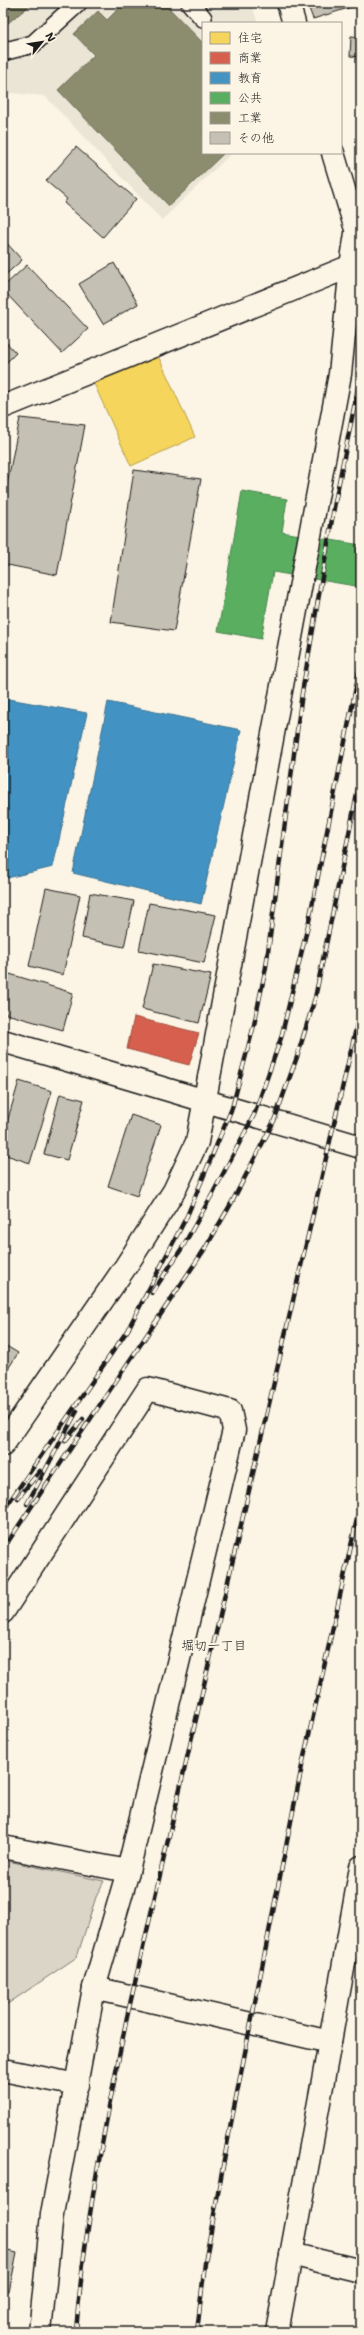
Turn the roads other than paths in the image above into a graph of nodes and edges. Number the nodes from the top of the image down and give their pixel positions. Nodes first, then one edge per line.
1 (78, 3) edge
2 (190, 3) edge
3 (288, 3) edge
4 (203, 18) dead end
5 (294, 22) edge
6 (3, 48) edge
7 (333, 154) edge
8 (361, 201) edge
9 (357, 232) junction
10 (351, 266) junction
11 (3, 407) edge
12 (3, 1041) edge
13 (205, 1100) junction
14 (361, 1147) edge
15 (3, 1445) edge
16 (3, 1612) edge
17 (3, 1847) edge
18 (361, 1867) edge
19 (128, 1871) junction
20 (94, 1988) junction
21 (330, 2042) junction
22 (3, 2070) edge
23 (77, 2085) junction
24 (291, 2254) junction
25 (361, 2271) edge
26 (40, 2332) edge
27 (277, 2332) edge

1 - 6 lane
2 - 4 lane
3 - 5 street
7 - 9 street
8 - 9 street
9 - 10 street
10 - 11 street
10 - 13 street
12 - 13 street
13 - 14 street
13 - 15 street
16 - 19 street
17 - 19 street
18 - 21 street
19 - 20 street
20 - 21 street
20 - 23 street
21 - 24 street
22 - 23 street
23 - 26 street
24 - 25 street
24 - 27 street

